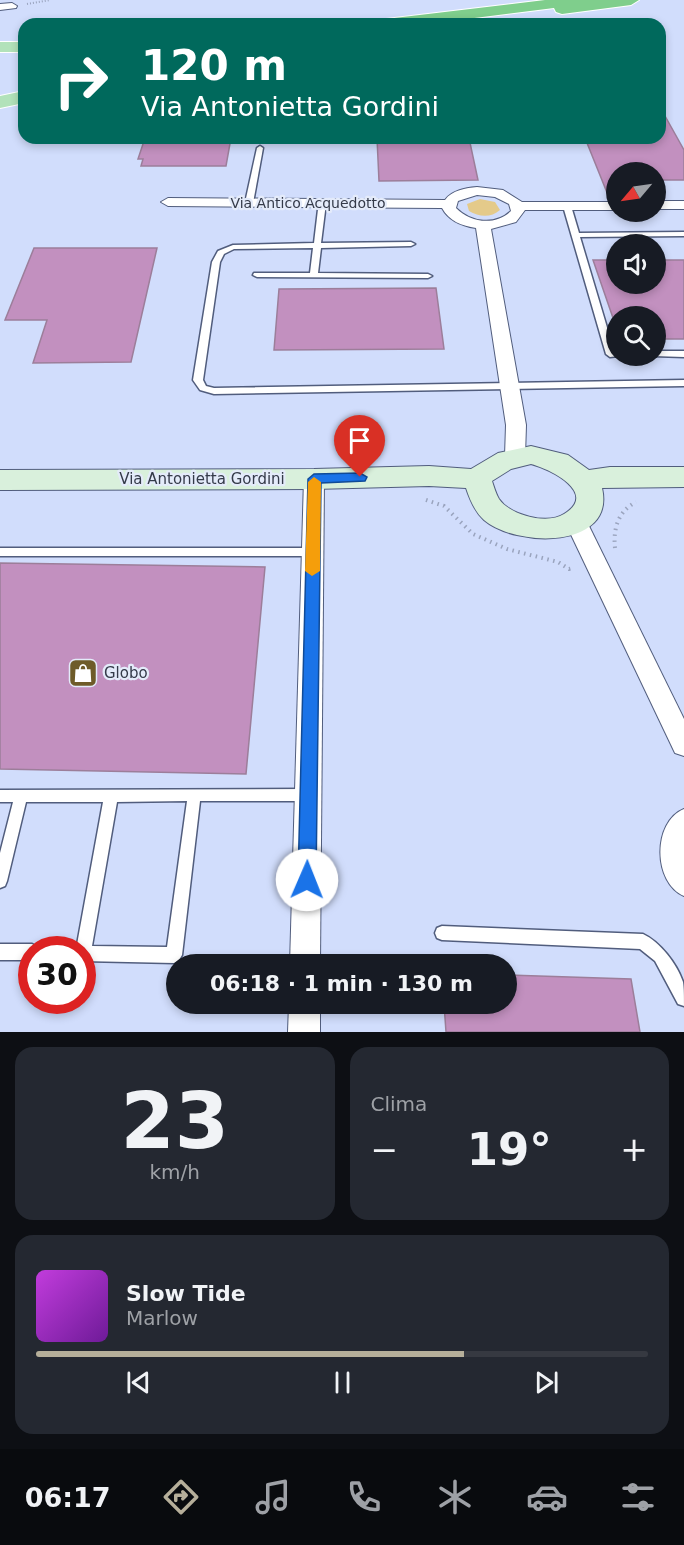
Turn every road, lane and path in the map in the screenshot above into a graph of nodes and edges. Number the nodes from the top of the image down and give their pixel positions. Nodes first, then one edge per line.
1 (585, 0) edge
2 (631, 0) edge
3 (12, 6) dead end
4 (0, 7) edge
5 (436, 18) edge
6 (484, 18) edge
7 (0, 47) edge
8 (18, 47) edge
9 (18, 98) edge
10 (1, 102) edge
11 (260, 148) dead end
12 (168, 202) dead end
13 (249, 202) junction
14 (322, 203) junction
15 (449, 204) junction
16 (666, 205) edge
17 (684, 205) edge
18 (518, 206) junction
19 (567, 206) junction
20 (606, 206) edge
21 (483, 225) junction
22 (684, 234) edge
23 (575, 235) junction
24 (411, 244) dead end
25 (318, 245) junction
26 (257, 275) dead end
27 (314, 275) junction
28 (428, 276) dead end
29 (606, 340) edge
30 (666, 354) edge
31 (684, 354) edge
32 (684, 383) edge
33 (510, 385) junction
34 (515, 456) junction
35 (684, 477) edge
36 (314, 479) junction
37 (477, 479) junction
38 (0, 480) edge
39 (584, 480) junction
40 (576, 522) junction
41 (0, 552) edge
42 (313, 552) junction
43 (684, 745) edge
44 (308, 795) junction
45 (0, 796) edge
46 (21, 796) junction
47 (111, 796) junction
48 (194, 796) junction
49 (684, 822) edge
50 (0, 881) edge
51 (684, 882) edge
52 (442, 933) dead end
53 (86, 936) edge
54 (0, 952) edge
55 (18, 952) edge
56 (96, 953) edge
57 (305, 954) edge
58 (684, 998) edge
59 (305, 1014) edge
60 (304, 1032) edge

1 - 5 highway
2 - 6 highway
3 - 4 street
7 - 8 main road
9 - 10 main road
11 - 13 lane
12 - 13 street, Via Antico Acquedotto
13 - 14 street, Via Antico Acquedotto
14 - 15 street, Via Antico Acquedotto
14 - 25 lane
15 - 18 street
15 - 21 street
16 - 17 street
18 - 19 street
18 - 21 street
19 - 20 street
19 - 23 lane
21 - 33 street
22 - 23 lane
23 - 29 lane
24 - 25 lane
25 - 27 lane
25 - 33 lane
26 - 27 lane
27 - 28 lane
30 - 31 lane
32 - 33 lane
33 - 34 street
34 - 37 street
34 - 39 street
35 - 39 street
36 - 37 street, Via Antonietta Gordini
36 - 38 street, Via Antonietta Gordini
36 - 42 street
37 - 40 street
39 - 40 street
40 - 43 street
41 - 42 lane
42 - 44 street
44 - 48 lane
44 - 57 street
45 - 46 lane
46 - 47 lane
46 - 50 lane
47 - 48 lane
47 - 53 lane
48 - 56 lane
49 - 51 street
52 - 58 lane
54 - 55 lane
59 - 60 street

